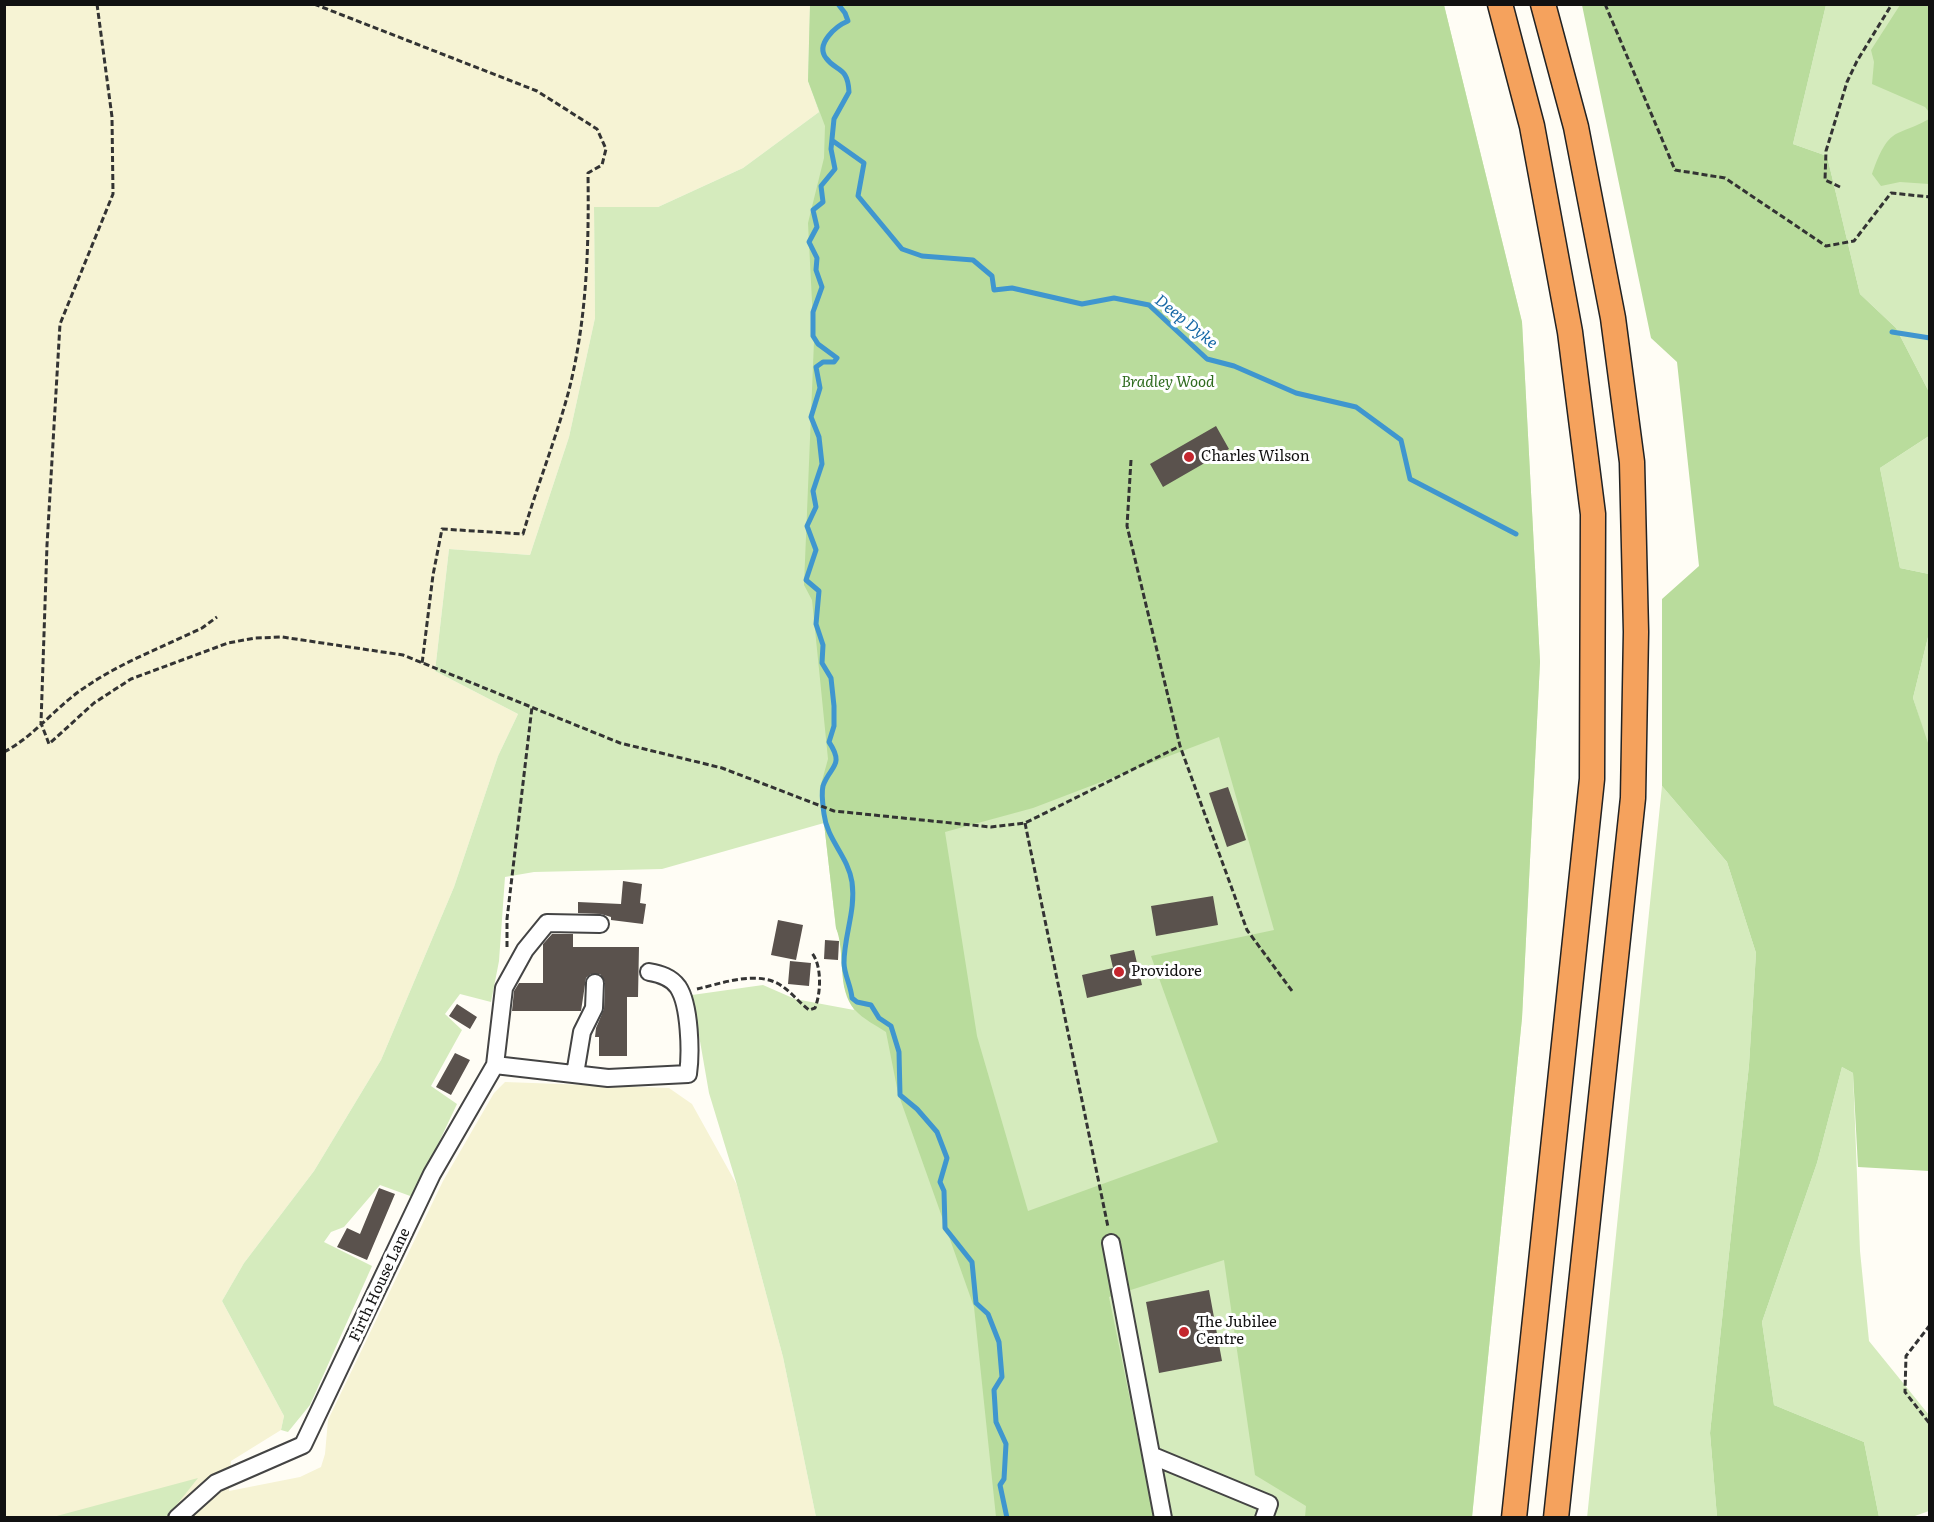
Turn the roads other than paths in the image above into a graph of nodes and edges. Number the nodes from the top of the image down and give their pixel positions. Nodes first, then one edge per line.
1 (1500, 4) edge
2 (1543, 4) edge
3 (600, 924) dead end
4 (649, 972) dead end
5 (595, 983) dead end
6 (495, 1065) junction
7 (575, 1074) junction
8 (1111, 1243) road end
9 (1153, 1456) junction
10 (177, 1518) edge
11 (1163, 1518) edge
12 (1264, 1518) edge
13 (1514, 1518) edge
14 (1556, 1518) edge

1 - 13 highway
2 - 14 highway
3 - 6 lane, Firth House Lane
4 - 7 lane
5 - 7 lane
6 - 7 lane
6 - 10 lane, Firth House Lane
8 - 9 lane
9 - 11 lane
9 - 12 lane

